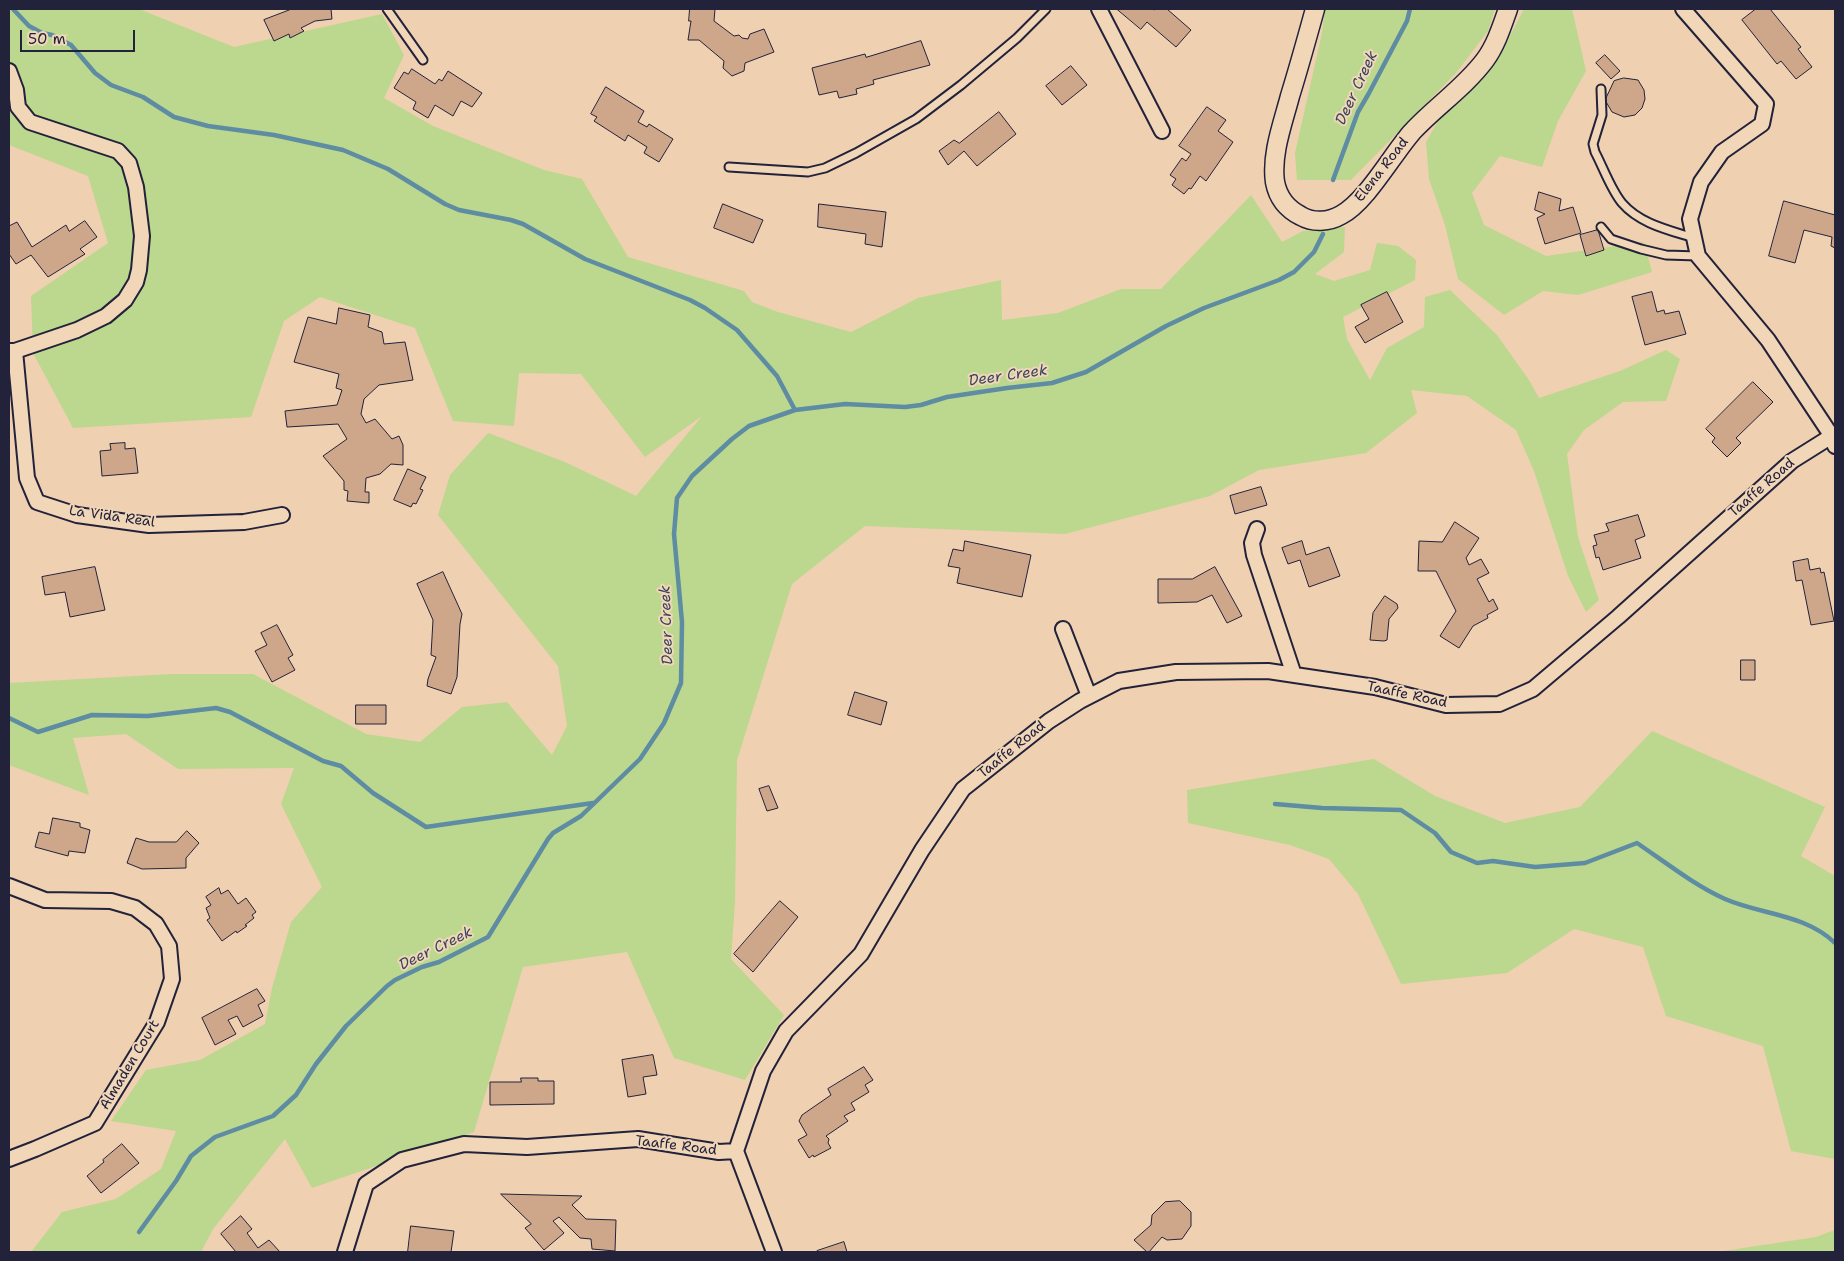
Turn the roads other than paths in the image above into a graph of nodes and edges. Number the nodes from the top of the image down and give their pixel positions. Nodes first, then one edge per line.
1 (387, 9) edge
2 (1046, 9) edge
3 (1099, 9) edge
4 (1315, 9) edge
5 (1508, 9) edge
6 (1683, 9) edge
7 (423, 60) dead end
8 (9, 71) edge
9 (1601, 89) dead end
10 (1162, 131) dead end
11 (729, 167) dead end
12 (1601, 228) dead end
13 (1694, 238) junction
14 (1698, 256) junction
15 (12, 351) edge
16 (1834, 438) edge
17 (282, 515) dead end
18 (1257, 529) dead end
19 (1064, 629) dead end
20 (1294, 675) junction
21 (1088, 696) junction
22 (9, 886) edge
23 (736, 1151) junction
24 (9, 1158) edge
25 (345, 1252) edge
26 (774, 1252) edge

1 - 7 lane
2 - 11 lane
3 - 10 street
4 - 5 street, Elena Road
6 - 13 street
8 - 15 street
9 - 13 lane
12 - 14 lane
13 - 14 street
14 - 16 street
15 - 17 street, La Vida Real
16 - 20 street, Taaffe Road
18 - 20 street
19 - 21 street
20 - 21 street, Taaffe Road
21 - 23 street, Taaffe Road
22 - 24 street, Almaden Court
23 - 25 street, Taaffe Road
23 - 26 street

